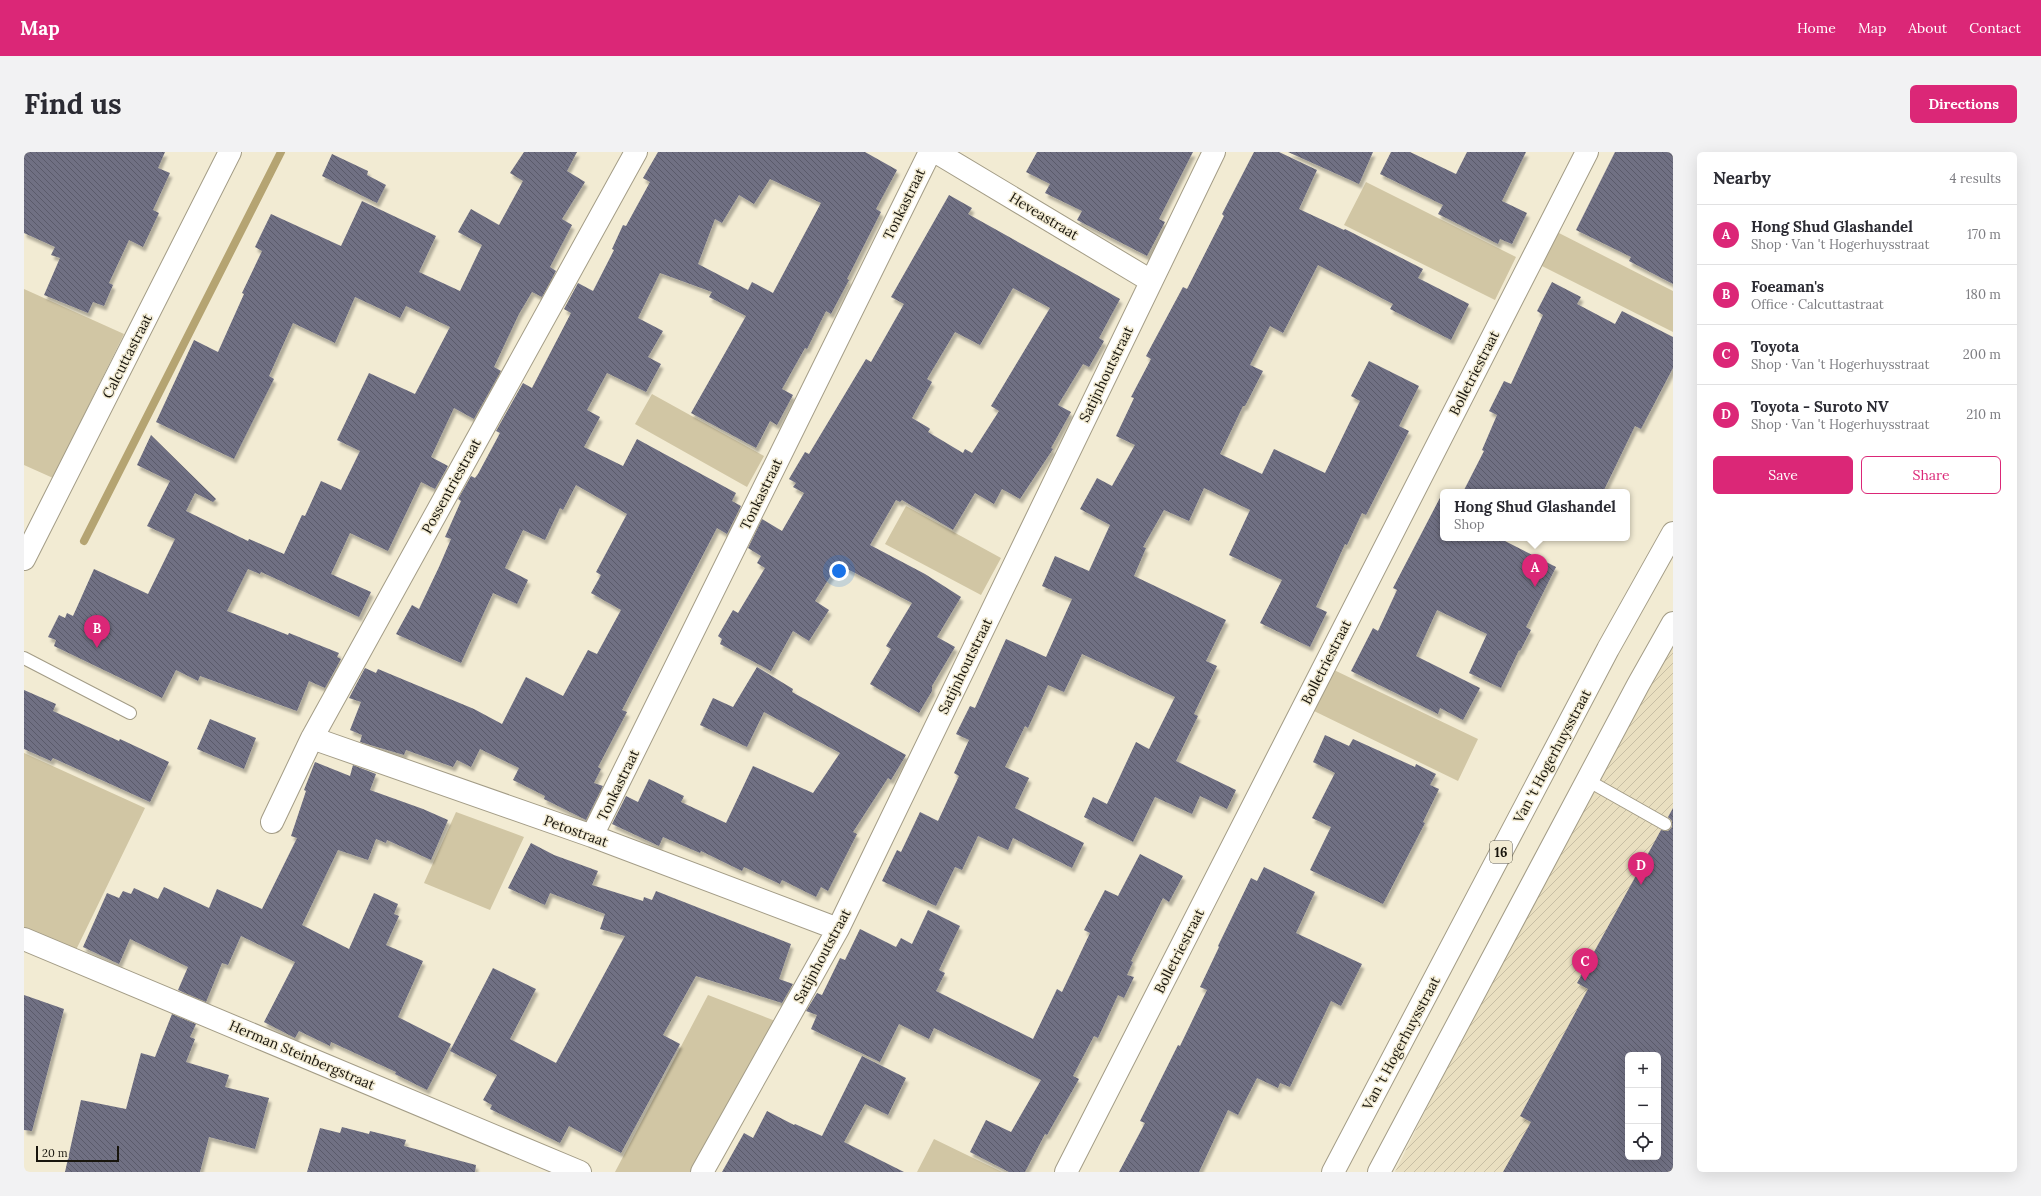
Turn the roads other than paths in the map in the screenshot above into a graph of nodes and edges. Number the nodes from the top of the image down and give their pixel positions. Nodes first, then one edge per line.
1 (230, 152) edge
2 (636, 152) edge
3 (930, 152) edge
4 (936, 152) edge
5 (1214, 152) edge
6 (1587, 152) edge
7 (1151, 281) junction
8 (1673, 533) edge
9 (24, 559) edge
10 (1673, 623) edge
11 (24, 658) edge
12 (130, 713) dead end
13 (312, 738) junction
14 (1587, 780) junction
15 (272, 822) dead end
16 (1664, 824) dead end
17 (592, 836) junction
18 (838, 929) junction
19 (24, 939) edge
20 (580, 1172) edge
21 (702, 1172) edge
22 (1066, 1172) edge
23 (1333, 1172) edge
24 (1379, 1172) edge

1 - 9 street, Calcuttastraat
2 - 13 street, Possentriestraat
3 - 17 street, Tonkastraat
4 - 7 street, Heveastraat
5 - 7 street, Satijnhoutstraat
6 - 22 street, Bolletriestraat
7 - 18 street, Satijnhoutstraat
8 - 23 street, Van 't Hogerhuysstraat / 16
10 - 14 street
11 - 12 lane
13 - 15 street, Possentriestraat
13 - 17 street, Petostraat
14 - 16 lane
14 - 24 street
17 - 18 street, Petostraat
18 - 21 street, Satijnhoutstraat
19 - 20 street, Herman Steinbergstraat

